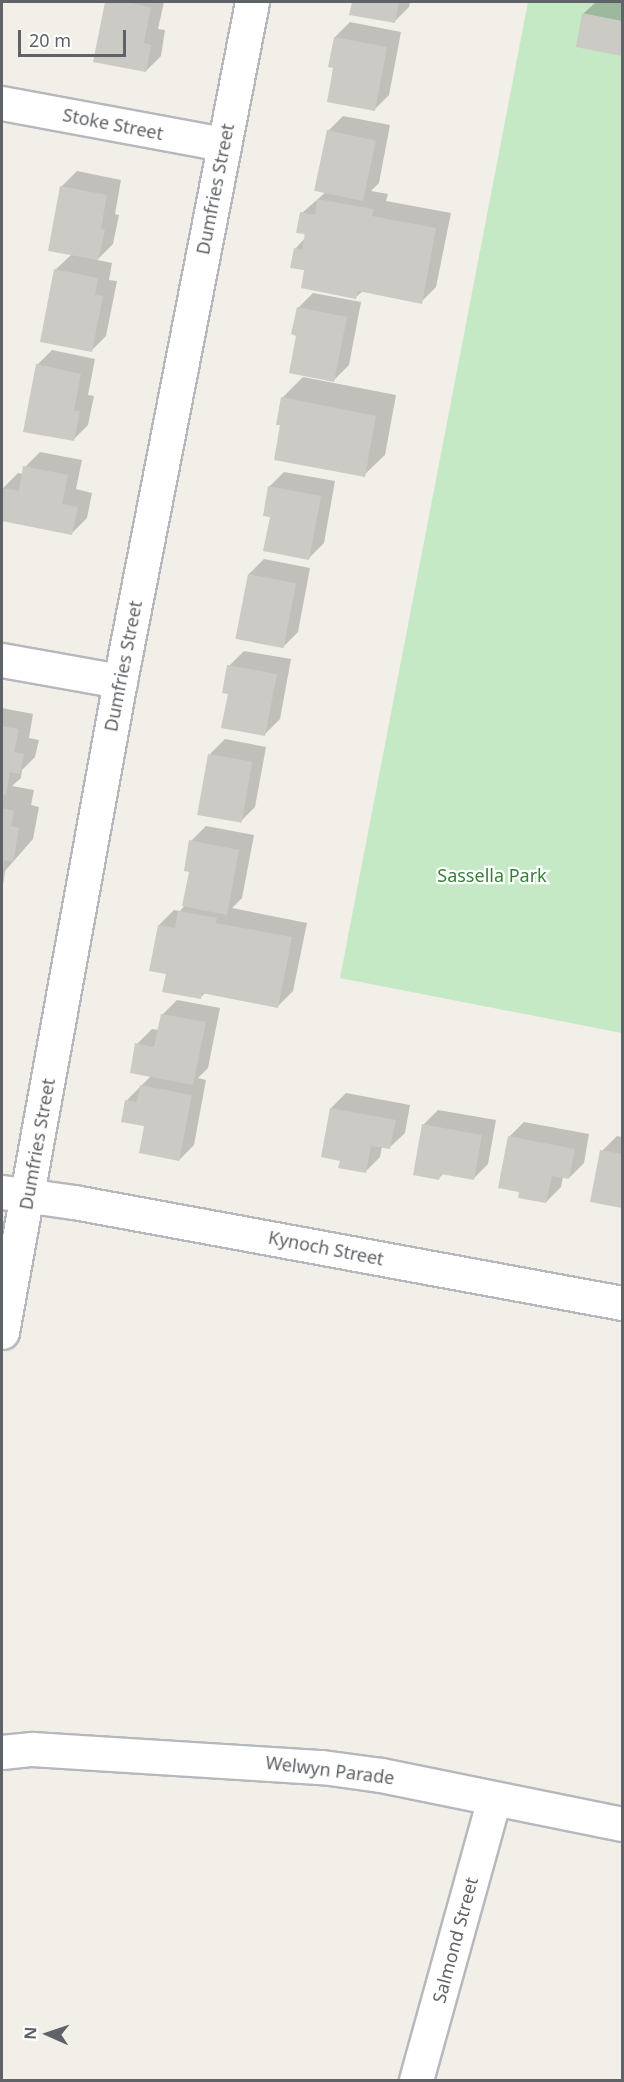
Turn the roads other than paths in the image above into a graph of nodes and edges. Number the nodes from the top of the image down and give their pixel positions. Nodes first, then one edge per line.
1 (252, 2) edge
2 (2, 103) edge
3 (224, 144) junction
4 (2, 660) edge
5 (120, 681) junction
6 (15, 1193) edge
7 (622, 1303) edge
8 (2, 1332) edge
9 (2, 1741) edge
10 (17, 1751) edge
11 (494, 1799) junction
12 (622, 1824) edge
13 (416, 2080) edge

1 - 3 street, Dumfries Street
2 - 3 street, Stoke Street
3 - 5 street, Dumfries Street
4 - 5 street
5 - 6 street, Dumfries Street
6 - 7 street, Kynoch Street
6 - 8 street, Dumfries Street
9 - 10 street, Welwyn Parade
10 - 11 street, Welwyn Parade
11 - 12 street, Welwyn Parade
11 - 13 street, Salmond Street

